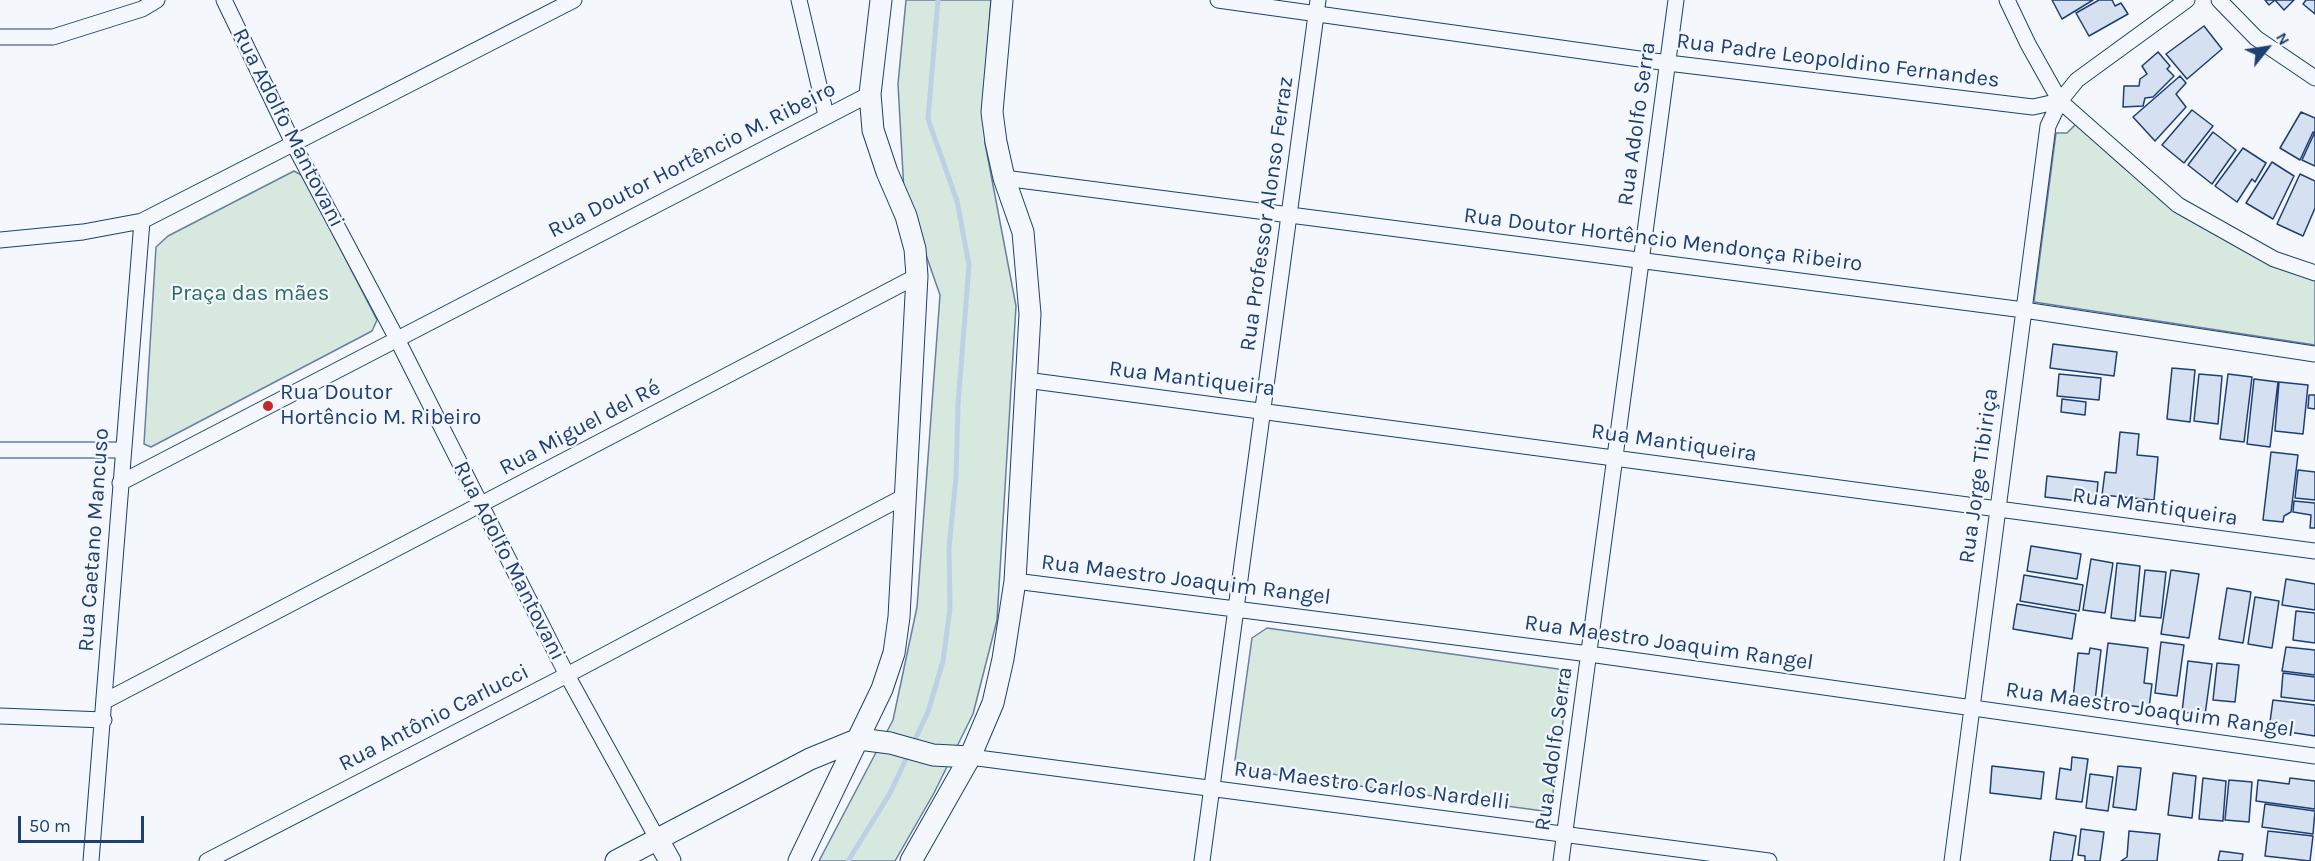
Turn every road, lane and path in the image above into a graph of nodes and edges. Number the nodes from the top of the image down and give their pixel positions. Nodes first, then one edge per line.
1 (157, 0) edge
2 (224, 0) edge
3 (574, 0) edge
4 (799, 0) edge
5 (881, 0) edge
6 (1002, 0) edge
7 (1218, 0) edge
8 (1676, 0) edge
9 (2007, 0) edge
10 (2187, 0) edge
11 (2219, 0) edge
12 (1317, 7) edge
13 (0, 37) edge
14 (1668, 63) junction
15 (2315, 78) edge
16 (870, 94) junction
17 (2060, 100) junction
18 (826, 115) junction
19 (294, 145) junction
20 (1005, 178) junction
21 (1289, 214) junction
22 (142, 221) junction
23 (0, 240) edge
24 (1641, 260) junction
25 (2315, 273) edge
26 (917, 276) junction
27 (2024, 310) junction
28 (397, 339) junction
29 (2315, 354) edge
30 (1026, 380) junction
31 (1264, 411) junction
32 (0, 450) edge
33 (123, 450) junction
34 (1615, 458) junction
35 (120, 483) junction
36 (905, 496) junction
37 (481, 506) junction
38 (1998, 509) junction
39 (2315, 551) edge
40 (1015, 580) junction
41 (1236, 609) junction
42 (1589, 654) junction
43 (567, 675) junction
44 (105, 701) junction
45 (1971, 708) junction
46 (0, 716) edge
47 (104, 720) junction
48 (859, 739) junction
49 (2315, 756) edge
50 (969, 757) junction
51 (1212, 789) junction
52 (1565, 833) junction
53 (658, 840) junction
54 (91, 861) edge
55 (207, 861) edge
56 (616, 861) edge
57 (670, 861) edge
58 (799, 861) edge
59 (911, 861) edge
60 (1202, 861) edge
61 (1561, 861) edge
62 (1769, 861) edge
63 (1952, 861) edge

1 - 13 street
2 - 19 street, Rua Adolfo Mantovani
3 - 19 street
4 - 18 street
5 - 16 street
6 - 20 street
7 - 12 street, Rua Padre Leopoldino Fernandes
8 - 14 street, Rua Adolfo Serra
9 - 17 street
10 - 17 street, Rua Jorge Tibiriça
11 - 15 street
12 - 14 street, Rua Padre Leopoldino Fernandes
12 - 21 street, Rua Professor Alonso Ferraz
14 - 17 street, Rua Padre Leopoldino Fernandes
14 - 24 street, Rua Adolfo Serra
16 - 18 street, Rua Doutor Hortêncio M. Ribeiro
16 - 26 street
17 - 25 street
17 - 27 street, Rua Jorge Tibiriça
18 - 28 street, Rua Doutor Hortêncio M. Ribeiro
19 - 22 street
19 - 28 street, Rua Adolfo Mantovani
20 - 21 street, Rua Doutor Hortêncio Mendonça Ribeiro
20 - 30 street
21 - 24 street, Rua Doutor Hortêncio Mendonça Ribeiro
21 - 31 street, Rua Professor Alonso Ferraz
22 - 23 street
22 - 33 street, Rua Caetano Mancuso
24 - 27 street, Rua Doutor Hortêncio Mendonça Ribeiro
24 - 34 street, Rua Adolfo Serra
26 - 36 street
26 - 37 street, Rua Miguel del Ré
27 - 29 street, Rua Doutor Hortêncio Mendonça Ribeiro
27 - 38 street, Rua Jorge Tibiriça
28 - 35 street, Rua Doutor Hortêncio M. Ribeiro
28 - 37 street, Rua Adolfo Mantovani
30 - 31 street, Rua Mantiqueira
30 - 40 street
31 - 34 street, Rua Mantiqueira
31 - 41 street, Rua Professor Alonso Ferraz
32 - 33 street
33 - 35 street, Rua Caetano Mancuso
34 - 38 street, Rua Mantiqueira
34 - 42 street, Rua Adolfo Serra
35 - 44 street, Rua Caetano Mancuso
36 - 43 street, Rua Antônio Carlucci
36 - 48 street
37 - 43 street, Rua Adolfo Mantovani
37 - 44 street, Rua Miguel del Ré
38 - 39 street, Rua Mantiqueira
38 - 45 street, Rua Jorge Tibiriça
40 - 41 street, Rua Maestro Joaquim Rangel
40 - 50 street
41 - 42 street, Rua Maestro Joaquim Rangel
41 - 51 street, Rua Professor Alonso Ferraz
42 - 45 street, Rua Maestro Joaquim Rangel
42 - 52 street, Rua Adolfo Serra
43 - 53 street, Rua Adolfo Mantovani
43 - 55 street, Rua Antônio Carlucci
44 - 47 street, Rua Caetano Mancuso
45 - 49 street, Rua Maestro Joaquim Rangel
45 - 63 street, Rua Jorge Tibiriça
46 - 47 street
47 - 54 street, Rua Caetano Mancuso
48 - 50 street
48 - 53 street
48 - 58 street
50 - 51 street, Rua Maestro Carlos Nardelli
50 - 59 street
51 - 52 street, Rua Maestro Carlos Nardelli
51 - 60 street, Rua Professor Alonso Ferraz
52 - 61 street, Rua Adolfo Serra
52 - 62 street, Rua Maestro Carlos Nardelli
53 - 56 street
53 - 57 street, Rua Adolfo Mantovani

